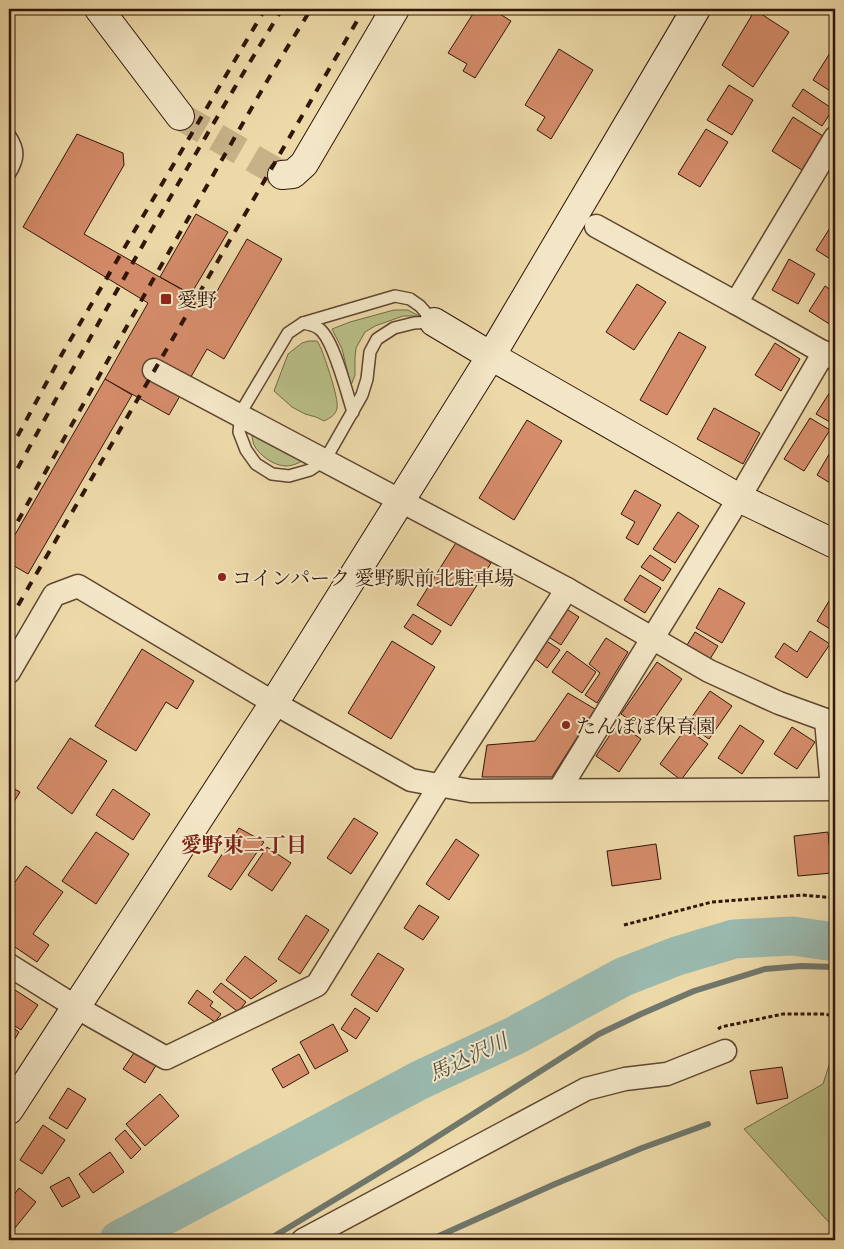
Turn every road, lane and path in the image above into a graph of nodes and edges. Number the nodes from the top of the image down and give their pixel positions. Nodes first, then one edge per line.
1 (99, 9) edge
2 (395, 9) edge
3 (696, 9) edge
4 (180, 116) tunnel mouth
5 (9, 134) edge
6 (835, 138) edge
7 (9, 175) edge
8 (282, 175) dead end
9 (596, 226) dead end
10 (736, 303) junction
11 (434, 322) junction
12 (303, 323) junction
13 (829, 355) edge
14 (491, 356) junction
15 (154, 370) dead end
16 (353, 412) junction
17 (739, 498) junction
18 (835, 544) edge
19 (567, 588) junction
20 (652, 638) junction
21 (9, 672) edge
22 (274, 703) junction
23 (440, 785) junction
24 (834, 789) edge
25 (559, 790) junction
26 (835, 898) edge
27 (624, 925) dead end
28 (9, 965) edge
29 (76, 1007) junction
30 (725, 1051) dead end
31 (9, 1110) edge
32 (303, 1240) edge

1 - 4 street
2 - 8 street
3 - 14 street
5 - 7 lane
6 - 10 street
9 - 10 street
10 - 13 street
11 - 12 lane
11 - 14 street
11 - 16 lane
12 - 16 lane
12 - 16 lane
13 - 17 street
14 - 17 street
14 - 22 street
15 - 19 street
17 - 18 street
17 - 20 street
19 - 20 street
19 - 23 street
20 - 24 street
20 - 25 street
21 - 22 street
22 - 23 street
22 - 29 street
23 - 25 street
23 - 29 street
24 - 25 street
26 - 27 path
28 - 29 street
29 - 31 street
30 - 32 street

